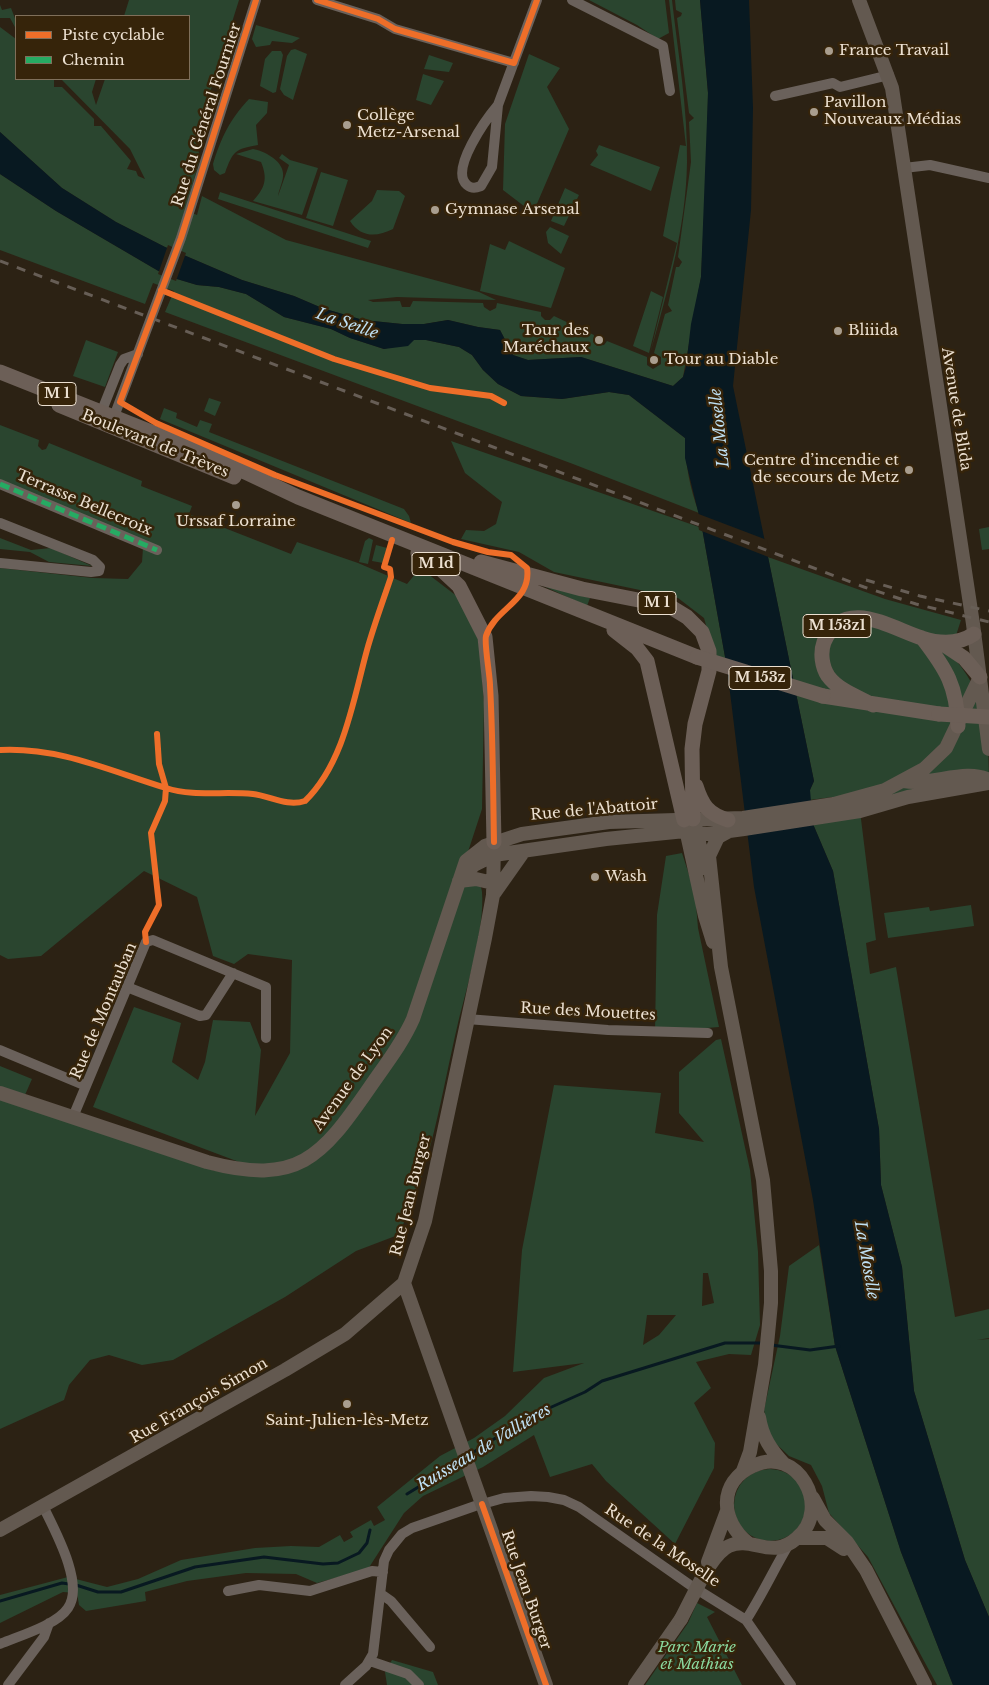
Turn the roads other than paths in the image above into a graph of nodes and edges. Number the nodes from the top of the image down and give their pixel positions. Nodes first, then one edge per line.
1 (256, 0) edge
2 (317, 0) edge
3 (537, 0) edge
4 (572, 0) edge
5 (859, 0) edge
6 (514, 63) junction
7 (889, 75) junction
8 (670, 91) dead end
9 (775, 96) dead end
10 (498, 105) junction
11 (904, 168) junction
12 (989, 178) edge
13 (0, 372) edge
14 (0, 382) edge
15 (106, 419) junction
16 (0, 484) edge
17 (357, 521) junction
18 (0, 523) edge
19 (419, 545) junction
20 (157, 550) dead end
21 (0, 563) edge
22 (599, 618) junction
23 (974, 634) junction
24 (922, 639) junction
25 (940, 642) junction
26 (980, 677) junction
27 (873, 704) junction
28 (989, 717) edge
29 (958, 726) junction
30 (989, 749) edge
31 (692, 774) junction
32 (904, 781) junction
33 (989, 781) edge
34 (834, 809) junction
35 (736, 825) junction
36 (691, 827) junction
37 (494, 849) junction
38 (524, 851) junction
39 (459, 881) junction
40 (493, 889) junction
41 (716, 914) junction
42 (721, 967) junction
43 (233, 973) junction
44 (127, 987) junction
45 (467, 1019) junction
46 (708, 1033) dead end
47 (266, 1038) dead end
48 (0, 1050) edge
49 (86, 1086) junction
50 (0, 1093) edge
51 (73, 1117) junction
52 (404, 1284) junction
53 (758, 1407) junction
54 (784, 1464) junction
55 (743, 1472) junction
56 (812, 1498) junction
57 (482, 1504) junction
58 (43, 1506) junction
59 (727, 1511) junction
60 (0, 1530) edge
61 (794, 1541) junction
62 (748, 1543) junction
63 (861, 1562) junction
64 (382, 1572) junction
65 (706, 1572) junction
66 (228, 1591) dead end
67 (380, 1594) junction
68 (746, 1620) junction
69 (49, 1624) junction
70 (0, 1644) edge
71 (430, 1647) dead end
72 (370, 1661) junction
73 (8, 1685) edge
74 (345, 1685) edge
75 (419, 1685) edge
76 (546, 1685) edge
77 (636, 1685) edge
78 (791, 1685) edge
79 (925, 1685) edge

1 - 15 street, Rue du Général Fournier
2 - 6 street
3 - 6 street
4 - 8 street
5 - 7 main road, Avenue de Blida
6 - 10 street
7 - 9 street
7 - 11 main road, Avenue de Blida
10 - 10 street
11 - 12 street
11 - 23 main road, Avenue de Blida
13 - 15 main road, Boulevard de Trèves / M 1
14 - 15 main road, Boulevard de Trèves / M 1
15 - 17 main road, Boulevard de Trèves / M 1
16 - 20 street, Terrasse Bellecroix
17 - 19 main road, M 1
17 - 37 main road, M 1d
18 - 21 street
19 - 22 main road, M 1
19 - 31 main road, M 1
22 - 27 main road, M 153z, bridge
22 - 36 main road, M 1
23 - 25 main road, M 153z1
23 - 26 main road, Avenue de Blida
24 - 25 main road, M 153z1
24 - 27 main road, M 153z1
24 - 29 main road, M 153z1
25 - 26 main road, M 153z1
26 - 29 main road
26 - 30 main road, Avenue de Blida
27 - 28 main road, M 153z, bridge
29 - 32 main road
31 - 35 main road, M 1
31 - 36 main road, M 1
32 - 33 main road
32 - 34 main road
33 - 34 main road
34 - 35 main road, Rue de l'Abattoir
35 - 36 main road, Rue de l'Abattoir
35 - 41 main road, M 1
36 - 37 main road, Rue de l'Abattoir
36 - 38 main road, Rue de l'Abattoir
36 - 41 main road, M 1
36 - 42 main road, M 1
37 - 38 main road, Rue de l'Abattoir
37 - 39 main road, Avenue de Lyon
37 - 40 main road, Rue Jean Burger / M 1d
38 - 40 main road
39 - 40 main road
39 - 51 main road, Avenue de Lyon
40 - 45 main road, Rue Jean Burger / M 1d
41 - 42 main road, M 1
42 - 53 main road, M 1
43 - 44 street, Rue de Montauban
43 - 44 street, Rue de Montauban
43 - 47 street, Rue de Montauban
44 - 49 street, Rue de Montauban
45 - 46 street, Rue des Mouettes
45 - 52 main road, Rue Jean Burger / M 1d
48 - 49 street
49 - 51 street, Rue de Montauban
50 - 51 main road, Avenue de Lyon
52 - 57 main road, Rue Jean Burger
52 - 58 main road, Rue François Simon
53 - 54 main road, M 1
53 - 55 main road, M 1
54 - 55 main road
54 - 56 main road
55 - 59 main road
56 - 61 main road
56 - 63 main road
57 - 64 street, Rue de la Moselle
57 - 68 street, Rue de la Moselle
57 - 76 main road, Rue Jean Burger
58 - 60 main road, Rue François Simon
58 - 69 street
59 - 62 main road
59 - 65 main road
61 - 62 main road
61 - 63 main road
61 - 68 street
62 - 65 main road
63 - 79 main road
64 - 66 street
64 - 67 street, Rue de la Moselle
65 - 77 main road, bridge
67 - 71 street
67 - 72 street, Rue de la Moselle
68 - 78 street, Rue de la Moselle
69 - 70 street
69 - 73 street
72 - 74 street
72 - 75 street

